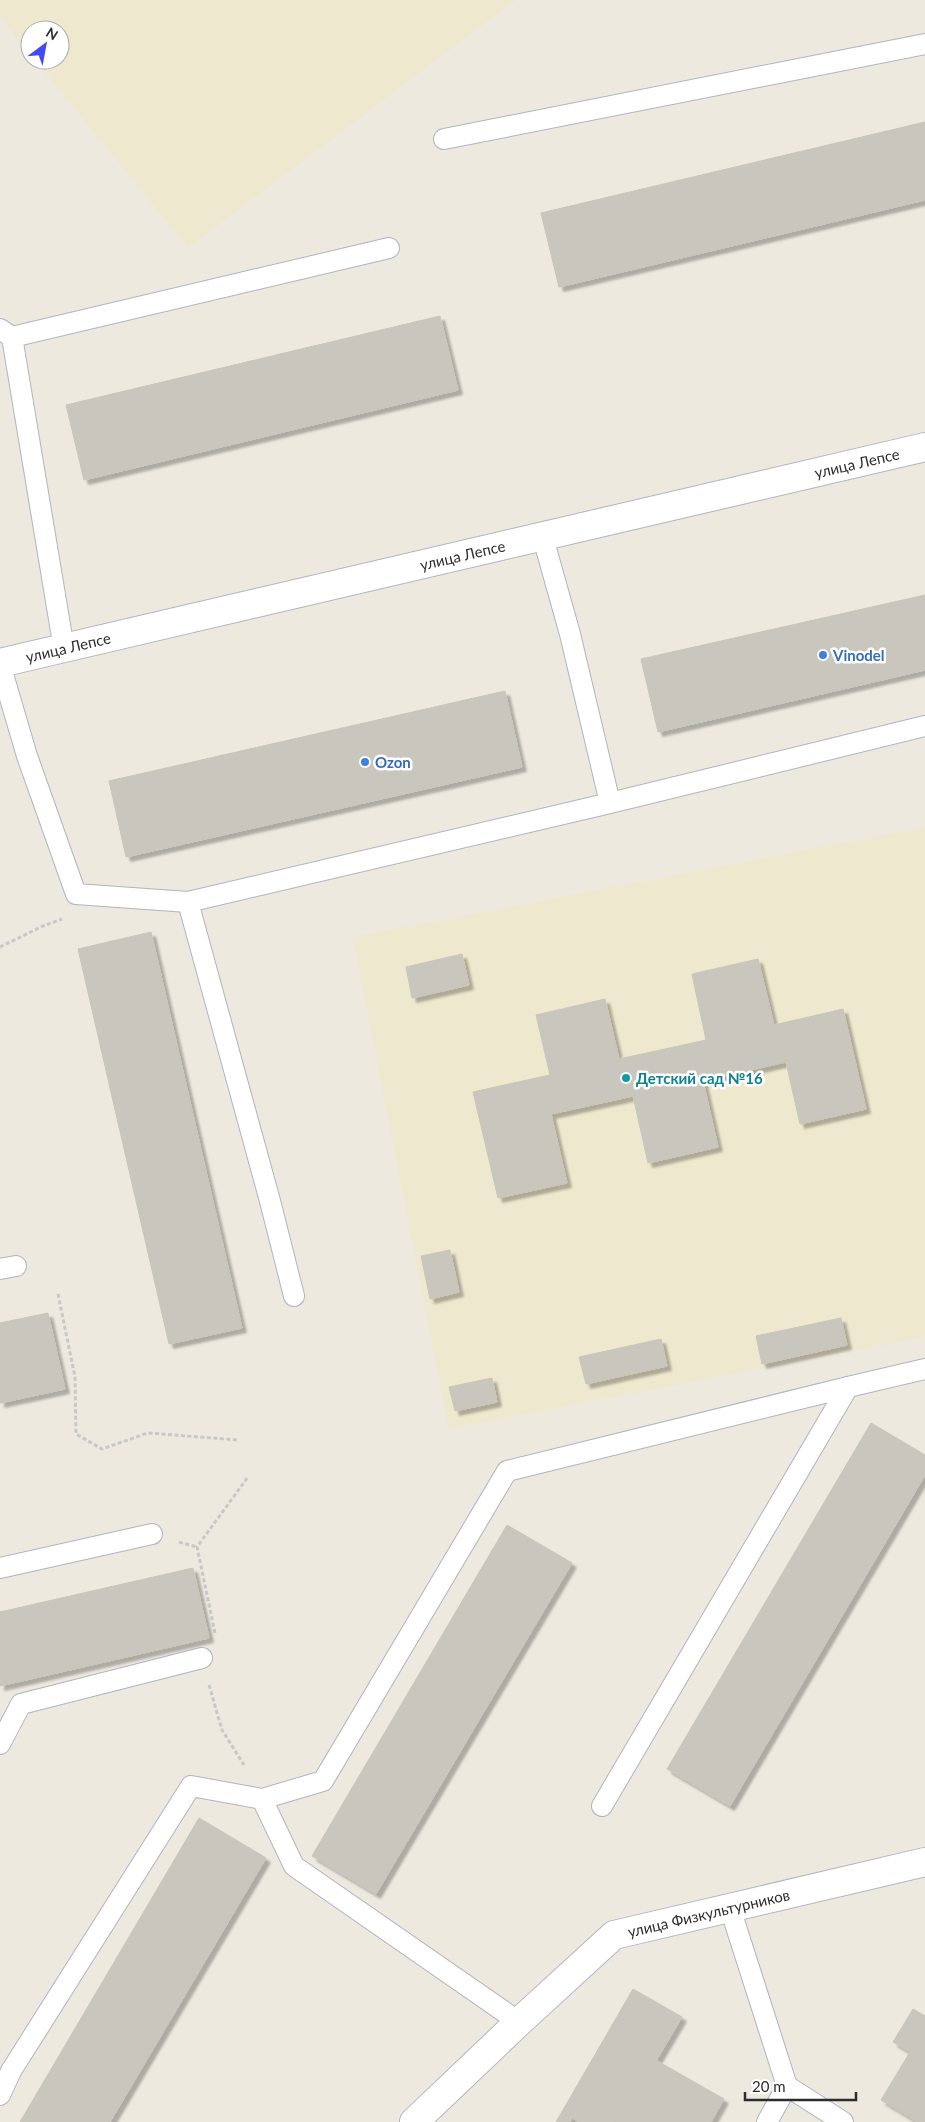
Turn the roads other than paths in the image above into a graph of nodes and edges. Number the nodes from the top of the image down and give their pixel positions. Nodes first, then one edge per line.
1 (925, 44) edge
2 (444, 140) dead end
3 (389, 248) dead end
4 (6, 333) edge
5 (925, 447) edge
6 (543, 538) junction
7 (64, 649) junction
8 (0, 664) edge
9 (925, 726) edge
10 (610, 803) junction
11 (188, 902) junction
12 (294, 1296) dead end
13 (925, 1369) edge
14 (848, 1387) junction
15 (152, 1534) dead end
16 (0, 1568) edge
17 (202, 1658) road end
18 (0, 1744) edge
19 (262, 1799) junction
20 (602, 1806) dead end
21 (925, 1862) edge
22 (730, 1908) junction
23 (518, 2022) junction
24 (787, 2086) junction
25 (0, 2095) edge
26 (414, 2122) edge
27 (767, 2122) edge
28 (843, 2122) edge

1 - 2 lane
3 - 4 lane
4 - 7 lane
5 - 6 main road, улица Лепсе
6 - 7 main road, улица Лепсе
6 - 10 lane
7 - 8 main road, улица Лепсе
8 - 11 lane
9 - 10 lane
10 - 11 lane
11 - 12 lane
13 - 14 lane
14 - 19 lane
14 - 20 lane
15 - 16 lane
17 - 18 lane
19 - 23 lane
19 - 25 lane
21 - 22 main road, улица Физкультурников
22 - 23 main road, улица Физкультурников
22 - 24 lane
23 - 26 main road, улица Физкультурников
24 - 27 lane
24 - 28 lane

